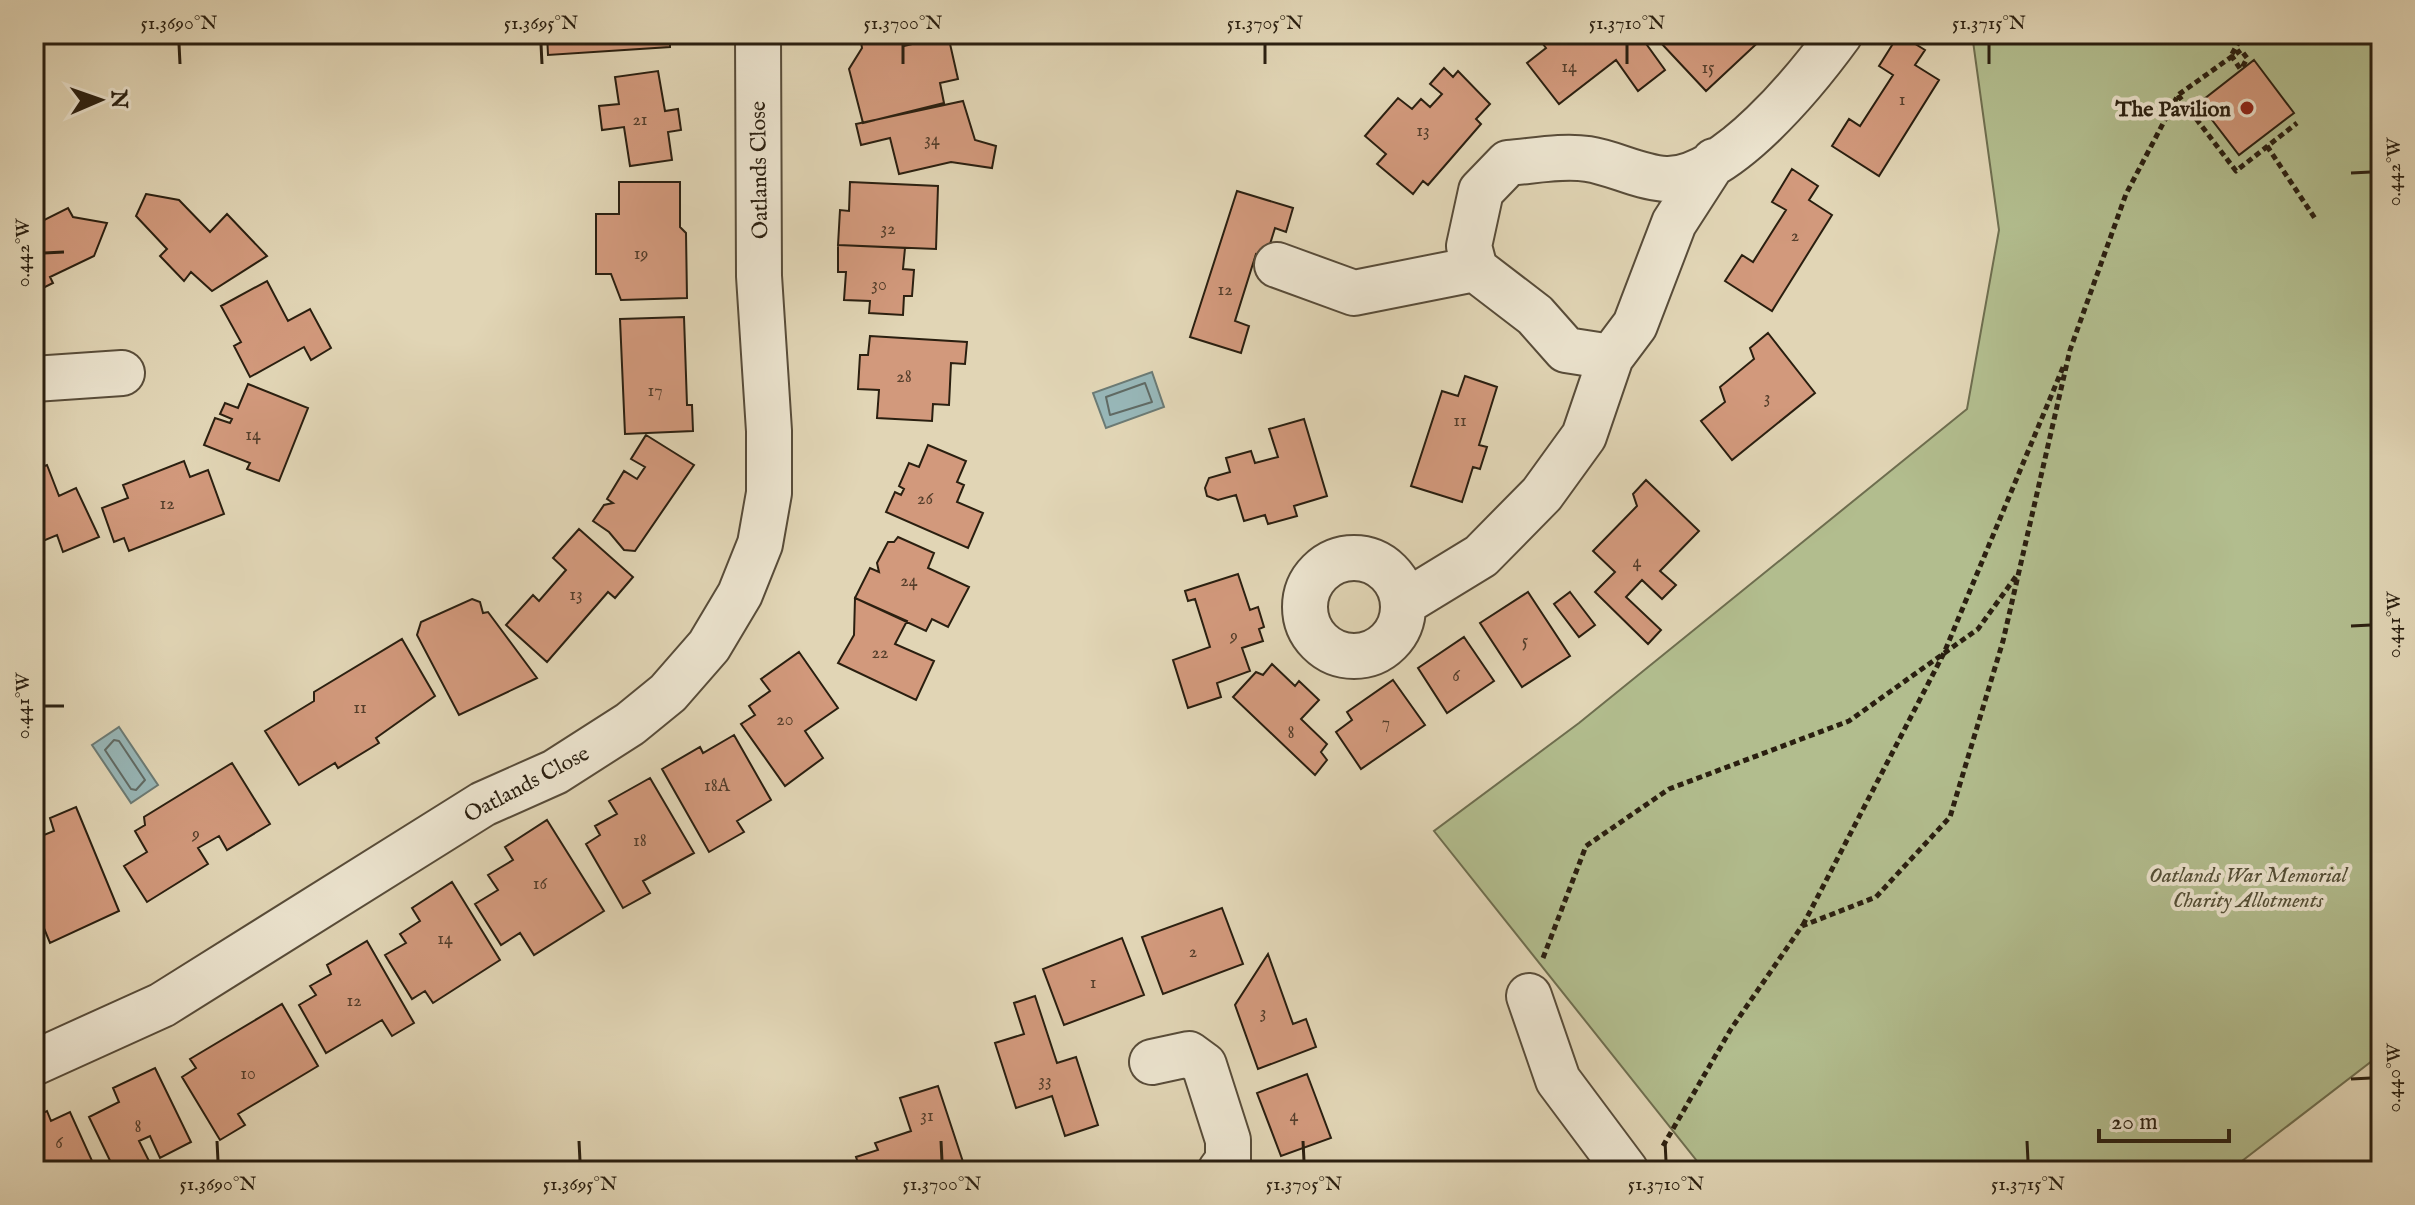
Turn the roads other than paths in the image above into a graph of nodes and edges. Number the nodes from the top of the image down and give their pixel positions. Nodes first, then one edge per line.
1 (758, 34) edge
2 (1840, 34) edge
3 (1714, 161) junction
4 (1277, 265) dead end
5 (1475, 269) junction
6 (1611, 357) junction
7 (122, 373) dead end
8 (34, 379) edge
9 (1404, 603) dead end
10 (1529, 996) road end
11 (1152, 1062) dead end
12 (34, 1063) edge
13 (1641, 1164) edge
14 (1220, 1171) edge

1 - 12 street, Oatlands Close
2 - 3 street
3 - 5 street
3 - 6 street
4 - 5 street
5 - 6 street
6 - 9 street
7 - 8 street
10 - 13 street
11 - 14 street

